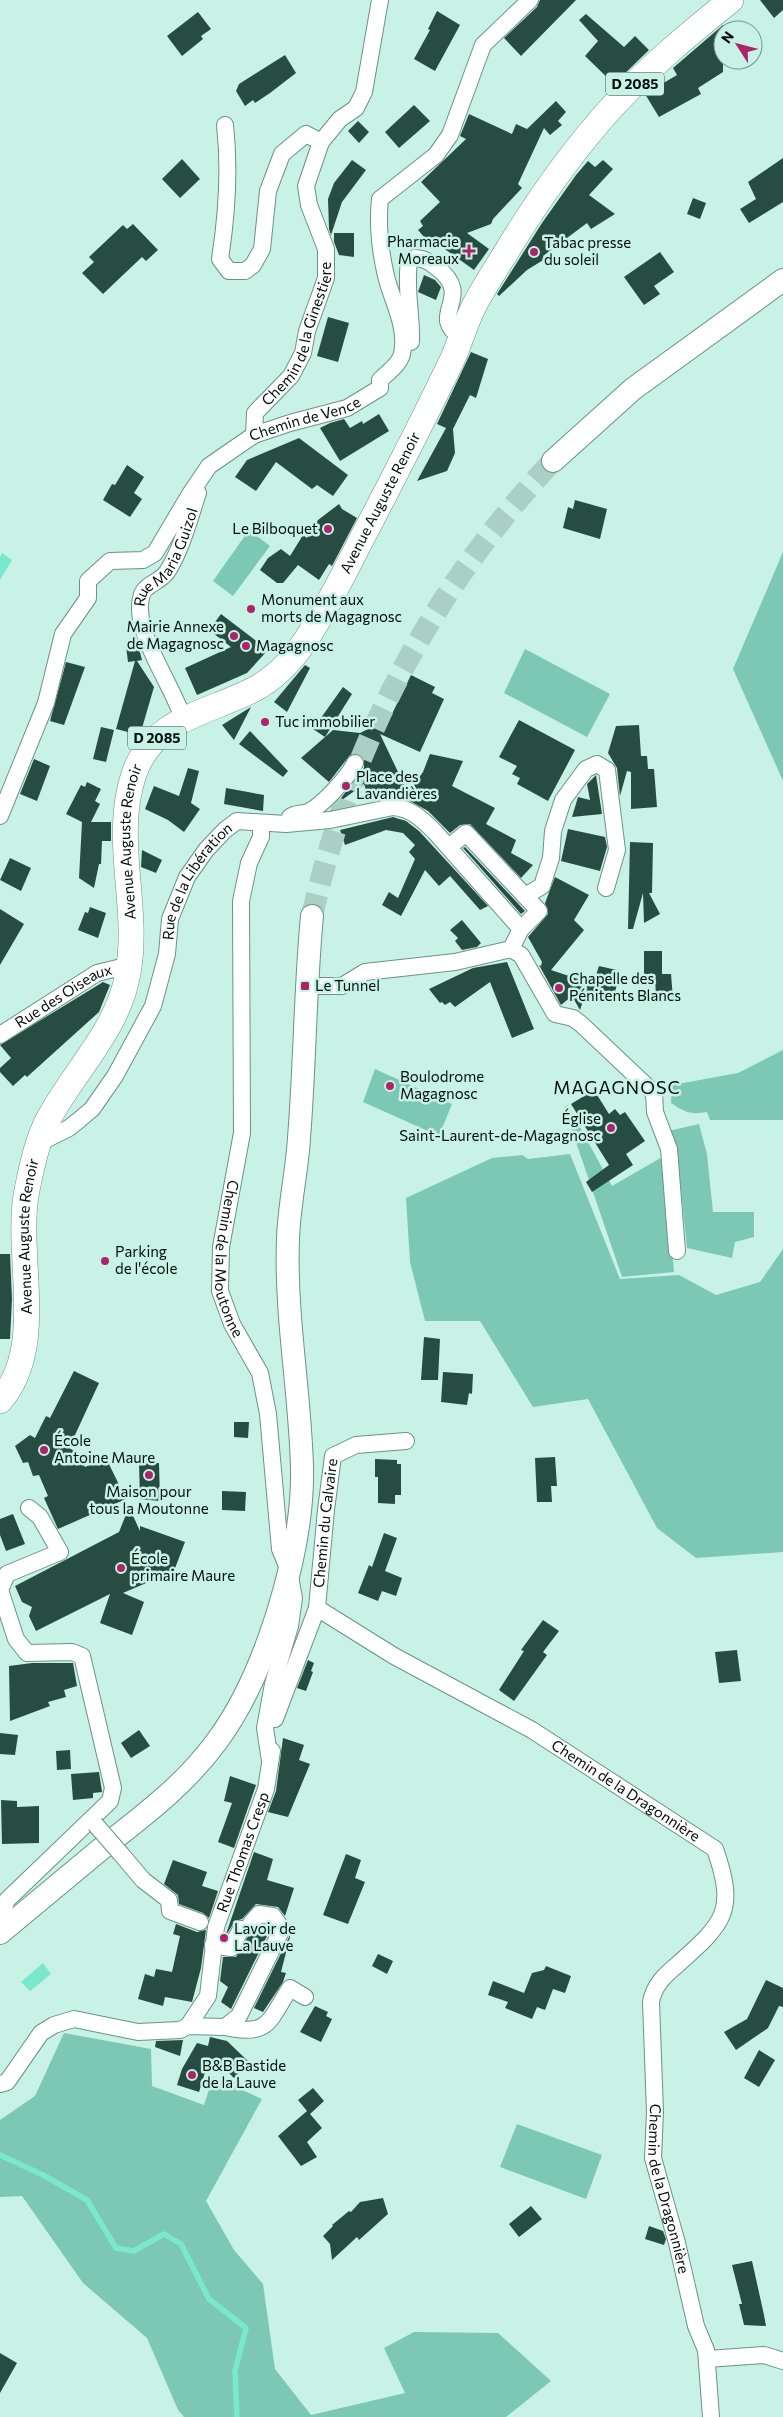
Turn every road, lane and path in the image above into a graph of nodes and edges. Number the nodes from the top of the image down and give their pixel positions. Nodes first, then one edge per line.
1 (380, 0) edge
2 (530, 0) edge
3 (732, 0) edge
4 (226, 124) dead end
5 (321, 142) junction
6 (783, 280) edge
7 (462, 338) junction
8 (380, 388) junction
9 (254, 435) junction
10 (553, 461) tunnel mouth
11 (202, 479) junction
12 (184, 719) junction
13 (355, 763) dead end
14 (0, 816) edge
15 (262, 822) junction
16 (286, 824) junction
17 (449, 847) junction
18 (606, 888) dead end
19 (525, 896) junction
20 (312, 916) tunnel mouth
21 (522, 929) junction
22 (511, 949) junction
23 (130, 965) junction
24 (305, 986) junction
25 (0, 1034) edge
26 (39, 1143) junction
27 (677, 1251) dead end
28 (0, 1401) edge
29 (406, 1441) dead end
30 (29, 1508) dead end
31 (288, 1571) junction
32 (0, 1590) edge
33 (317, 1608) junction
34 (270, 1761) junction
35 (95, 1824) dead end
36 (208, 1925) junction
37 (0, 1932) edge
38 (213, 1945) junction
39 (305, 1997) dead end
40 (188, 2026) junction
41 (225, 2027) junction
42 (0, 2084) edge
43 (707, 2359) junction
44 (783, 2361) edge
45 (711, 2417) edge

1 - 5 street, Chemin de la Ginestiere
2 - 8 street, Chemin de Vence
3 - 7 main road, Avenue Auguste Renoir / D 2085
4 - 5 street
5 - 9 street, Chemin de la Ginestiere
6 - 10 main road
7 - 8 street
7 - 12 main road, Avenue Auguste Renoir / D 2085
8 - 9 street, Chemin de Vence
9 - 11 street, Chemin de Vence
11 - 12 street, Rue Maria Guizol
11 - 14 street, Chemin de Vence
12 - 23 main road, Avenue Auguste Renoir / D 2085
13 - 16 street
15 - 16 street, Rue de la Libération
15 - 26 street, Rue de la Libération
15 - 31 street, Chemin de la Moutonne
16 - 17 street, Rue de la Libération
17 - 19 street
17 - 21 street, Rue de la Libération
18 - 19 street
19 - 21 street
20 - 24 main road
21 - 22 street
22 - 24 street
22 - 27 street
23 - 25 street, Rue des Oiseaux
23 - 26 main road, Avenue Auguste Renoir / D 2085
24 - 31 main road
26 - 28 main road, Avenue Auguste Renoir / D 2085
29 - 33 street, Chemin du Calvaire
30 - 32 street
31 - 34 street
31 - 37 main road
32 - 37 street
33 - 34 street
33 - 43 street, Chemin de la Dragonnière
34 - 36 street, Rue Thomas Cresp
35 - 36 street, bridge
36 - 38 street, Rue Thomas Cresp
38 - 40 street, Rue Thomas Cresp
38 - 41 street
39 - 41 street
40 - 41 street
40 - 42 street
43 - 44 street
43 - 45 street, Chemin de la Dragonnière

